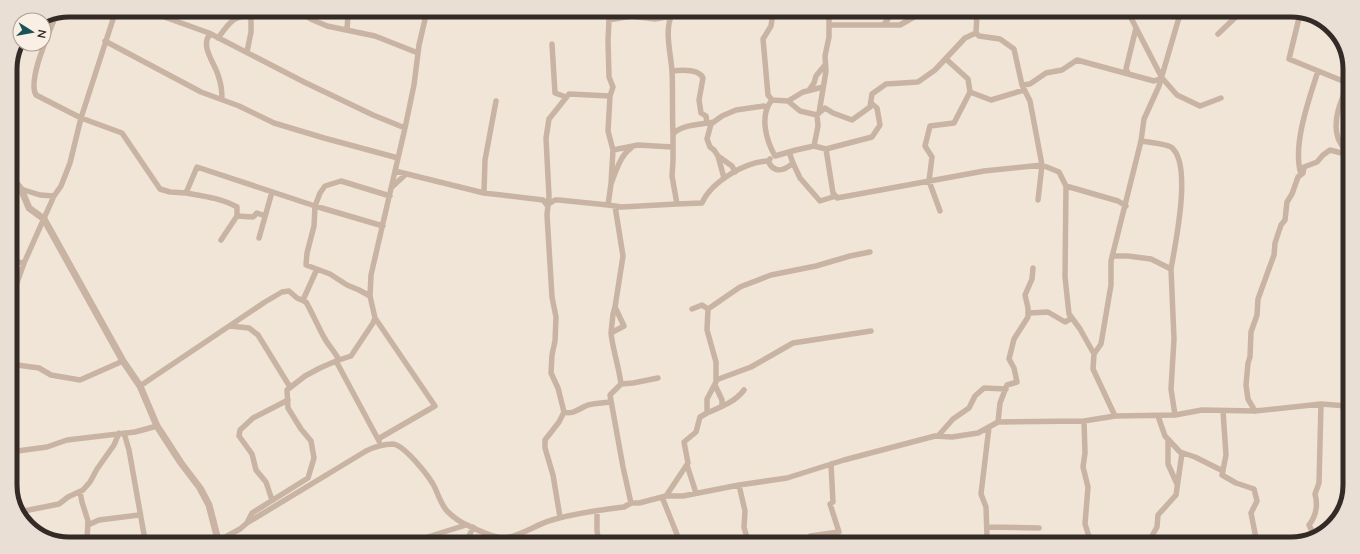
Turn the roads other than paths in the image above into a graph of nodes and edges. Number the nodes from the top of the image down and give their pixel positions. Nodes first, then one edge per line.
1 (113, 17) edge
2 (164, 17) edge
3 (240, 17) edge
4 (251, 17) edge
5 (348, 17) edge
6 (426, 17) edge
7 (626, 17) edge
8 (639, 17) edge
9 (666, 17) edge
10 (666, 17) edge
11 (773, 17) edge
12 (829, 17) edge
13 (888, 17) edge
14 (914, 17) edge
15 (976, 17) edge
16 (1130, 17) edge
17 (1179, 17) edge
18 (1236, 17) edge
19 (310, 18) edge
20 (1299, 18) edge
21 (54, 19) edge
22 (670, 19) joint
23 (884, 24) junction
24 (830, 26) junction
25 (1136, 28) junction
26 (347, 30) junction
27 (976, 33) junction
28 (210, 34) junction
29 (1218, 34) dead end
30 (218, 38) junction
31 (105, 40) junction
32 (552, 44) dead end
33 (247, 52) junction
34 (418, 53) junction
35 (946, 59) junction
36 (825, 65) junction
37 (672, 71) junction
38 (1318, 71) junction
39 (1128, 73) junction
40 (1162, 78) junction
41 (1343, 81) edge
42 (823, 86) junction
43 (1023, 88) junction
44 (809, 90) junction
45 (970, 92) junction
46 (1343, 95) edge
47 (610, 96) junction
48 (566, 97) junction
49 (1221, 98) dead end
50 (222, 100) junction
51 (772, 100) junction
52 (496, 101) dead end
53 (788, 102) junction
54 (871, 103) junction
55 (767, 109) junction
56 (818, 114) junction
57 (81, 118) junction
58 (714, 122) junction
59 (707, 123) junction
60 (405, 128) junction
61 (673, 134) junction
62 (1141, 141) junction
63 (814, 146) junction
64 (632, 147) junction
65 (672, 147) junction
66 (1343, 147) edge
67 (826, 149) junction
68 (613, 150) junction
69 (789, 152) junction
70 (1343, 154) edge
71 (718, 156) junction
72 (775, 156) junction
73 (398, 158) junction
74 (768, 161) junction
75 (793, 162) junction
76 (1042, 165) junction
77 (395, 171) junction
78 (735, 172) junction
79 (406, 174) junction
80 (1301, 174) junction
81 (724, 178) junction
82 (929, 181) junction
83 (17, 184) edge
84 (611, 184) junction
85 (1066, 186) junction
86 (392, 187) junction
87 (21, 189) junction
88 (272, 192) junction
89 (186, 193) junction
90 (484, 193) junction
91 (54, 196) junction
92 (390, 196) junction
93 (836, 196) junction
94 (1038, 200) dead end
95 (677, 204) junction
96 (547, 205) junction
97 (608, 205) junction
98 (315, 206) junction
99 (615, 206) junction
100 (1126, 206) junction
101 (940, 211) dead end
102 (237, 216) junction
103 (265, 216) junction
104 (44, 219) junction
105 (383, 226) junction
106 (259, 238) dead end
107 (221, 240) dead end
108 (870, 252) dead end
109 (1112, 256) junction
110 (17, 262) edge
111 (24, 263) junction
112 (1033, 268) dead end
113 (317, 269) junction
114 (1172, 269) junction
115 (17, 282) edge
116 (370, 296) junction
117 (304, 300) junction
118 (615, 308) junction
119 (692, 309) dead end
120 (708, 309) junction
121 (1029, 313) junction
122 (375, 318) junction
123 (1072, 318) junction
124 (230, 326) junction
125 (871, 330) dead end
126 (611, 333) junction
127 (1094, 354) junction
128 (337, 360) junction
129 (123, 361) junction
130 (17, 365) edge
131 (658, 378) dead end
132 (715, 382) junction
133 (621, 384) junction
134 (140, 386) junction
135 (290, 387) junction
136 (1006, 389) junction
137 (744, 390) dead end
138 (288, 400) junction
139 (611, 402) junction
140 (1321, 404) junction
141 (722, 406) junction
142 (1343, 406) edge
143 (1223, 411) junction
144 (1255, 411) junction
145 (564, 412) junction
146 (707, 413) junction
147 (1175, 415) junction
148 (1115, 416) junction
149 (1158, 416) junction
150 (998, 422) junction
151 (1084, 422) junction
152 (157, 426) junction
153 (989, 427) junction
154 (121, 433) junction
155 (938, 436) junction
156 (378, 439) junction
157 (1168, 440) junction
158 (382, 446) junction
159 (17, 451) edge
160 (1182, 453) junction
161 (831, 464) junction
162 (687, 465) junction
163 (1223, 471) junction
164 (1177, 484) junction
165 (739, 485) junction
166 (80, 492) junction
167 (696, 493) junction
168 (664, 497) junction
169 (272, 500) junction
170 (631, 503) junction
171 (24, 511) edge
172 (597, 511) junction
173 (140, 515) junction
174 (560, 517) junction
175 (247, 523) junction
176 (88, 525) junction
177 (466, 525) junction
178 (473, 527) junction
179 (987, 527) junction
180 (1039, 528) dead end
181 (1313, 532) edge
182 (87, 537) edge
183 (144, 537) edge
184 (218, 537) edge
185 (225, 537) edge
186 (428, 537) edge
187 (469, 537) edge
188 (502, 537) edge
189 (509, 537) edge
190 (598, 537) edge
191 (678, 537) edge
192 (747, 537) edge
193 (810, 537) edge
194 (987, 537) edge
195 (1089, 537) edge
196 (1152, 537) edge
197 (1256, 537) edge

1 - 31 street
2 - 28 street
3 - 30 street
4 - 33 street
5 - 26 street
6 - 34 street
7 - 47 street
8 - 10 street
9 - 22 street
11 - 51 street
12 - 24 street
13 - 23 street
14 - 23 street
15 - 27 street
16 - 25 street
17 - 40 street
18 - 29 street
19 - 26 street
20 - 38 street
21 - 57 street
22 - 37 street
23 - 24 street
24 - 36 street
25 - 39 street
25 - 40 street
26 - 34 street
27 - 35 street
27 - 43 street
28 - 30 street
28 - 50 street
30 - 33 street
31 - 50 street
31 - 57 street
32 - 48 street
33 - 60 street
34 - 60 street
35 - 45 street
35 - 54 street
36 - 42 street
36 - 44 street
37 - 59 street
37 - 61 street
38 - 41 street
38 - 80 street
39 - 40 street
39 - 43 street
40 - 49 street
40 - 62 street
42 - 44 street
42 - 56 street
43 - 45 street
43 - 76 street
44 - 53 street
45 - 82 street
46 - 66 street
47 - 48 street
47 - 68 street
48 - 96 street
50 - 73 street
51 - 53 street
51 - 55 street
52 - 90 street
53 - 56 street
54 - 56 street
54 - 67 street
55 - 58 street
55 - 72 street
56 - 63 street
57 - 89 street
57 - 91 street
58 - 59 street
58 - 71 street
59 - 61 street
60 - 73 street
61 - 65 street
62 - 100 street
62 - 114 street
63 - 67 street
63 - 69 street
64 - 65 street
64 - 68 street
64 - 84 street
65 - 95 street
67 - 93 street
68 - 84 street
69 - 72 street
69 - 75 street
70 - 80 street
71 - 78 street
71 - 81 street
72 - 74 street
73 - 77 street
74 - 75 street
74 - 78 street
75 - 93 street
76 - 82 street
76 - 85 street
76 - 94 street
77 - 79 street
77 - 86 street
78 - 81 street
79 - 86 street
79 - 90 street
80 - 144 street
81 - 95 street
82 - 93 street
82 - 101 street
83 - 87 street
84 - 97 street
85 - 100 street
85 - 123 street
86 - 92 street
87 - 91 street
87 - 104 street
88 - 89 street
88 - 98 street
88 - 103 street
89 - 102 street
90 - 96 street
91 - 104 street
92 - 98 street
92 - 105 street
95 - 99 street
96 - 97 street
96 - 145 street
97 - 99 street
98 - 105 street
98 - 113 street
99 - 118 street
100 - 109 street
102 - 103 street
102 - 107 street
103 - 106 street
104 - 111 street
104 - 129 street
105 - 116 street
108 - 120 street
109 - 114 street
109 - 127 street
110 - 111 street
111 - 115 street
112 - 121 street
113 - 116 street
113 - 117 street
114 - 147 street
116 - 122 street
117 - 124 street
117 - 128 street
118 - 126 street
118 - 126 street
119 - 120 street
120 - 132 street
121 - 123 street
121 - 136 street
122 - 128 street
122 - 156 street
123 - 127 street
124 - 134 street
124 - 135 street
125 - 132 street
126 - 133 street
127 - 148 street
128 - 135 street
128 - 156 street
129 - 130 street
129 - 134 street
131 - 133 street
132 - 141 street
132 - 146 street
133 - 139 street
134 - 152 street
135 - 138 street
136 - 150 street
136 - 155 street
137 - 141 street
138 - 169 street
138 - 169 street
139 - 145 street
139 - 170 street
140 - 142 street
140 - 144 street
140 - 181 street
141 - 146 street
143 - 144 street
143 - 147 street
143 - 163 street
145 - 174 street
146 - 162 street
147 - 149 street
148 - 149 street
148 - 151 street
149 - 157 street
150 - 151 street
150 - 153 street
151 - 195 street
152 - 154 street
152 - 184 street
153 - 155 street
153 - 179 street
154 - 159 street
154 - 166 street
154 - 173 street
155 - 161 street
156 - 158 street
157 - 160 street
157 - 164 street
158 - 175 street
158 - 177 street
160 - 163 street
160 - 164 street
161 - 165 street
161 - 193 street
162 - 167 street
162 - 168 street
163 - 197 street
164 - 196 street
165 - 167 street
165 - 192 street
166 - 171 street
166 - 176 street
167 - 168 street
168 - 170 street
168 - 191 street
169 - 175 street
170 - 172 street
172 - 174 street
172 - 190 street
173 - 176 street
173 - 183 street
174 - 189 street
175 - 185 street
176 - 182 street
177 - 178 street
177 - 186 street
178 - 187 street
178 - 188 street
179 - 180 street
179 - 194 street

